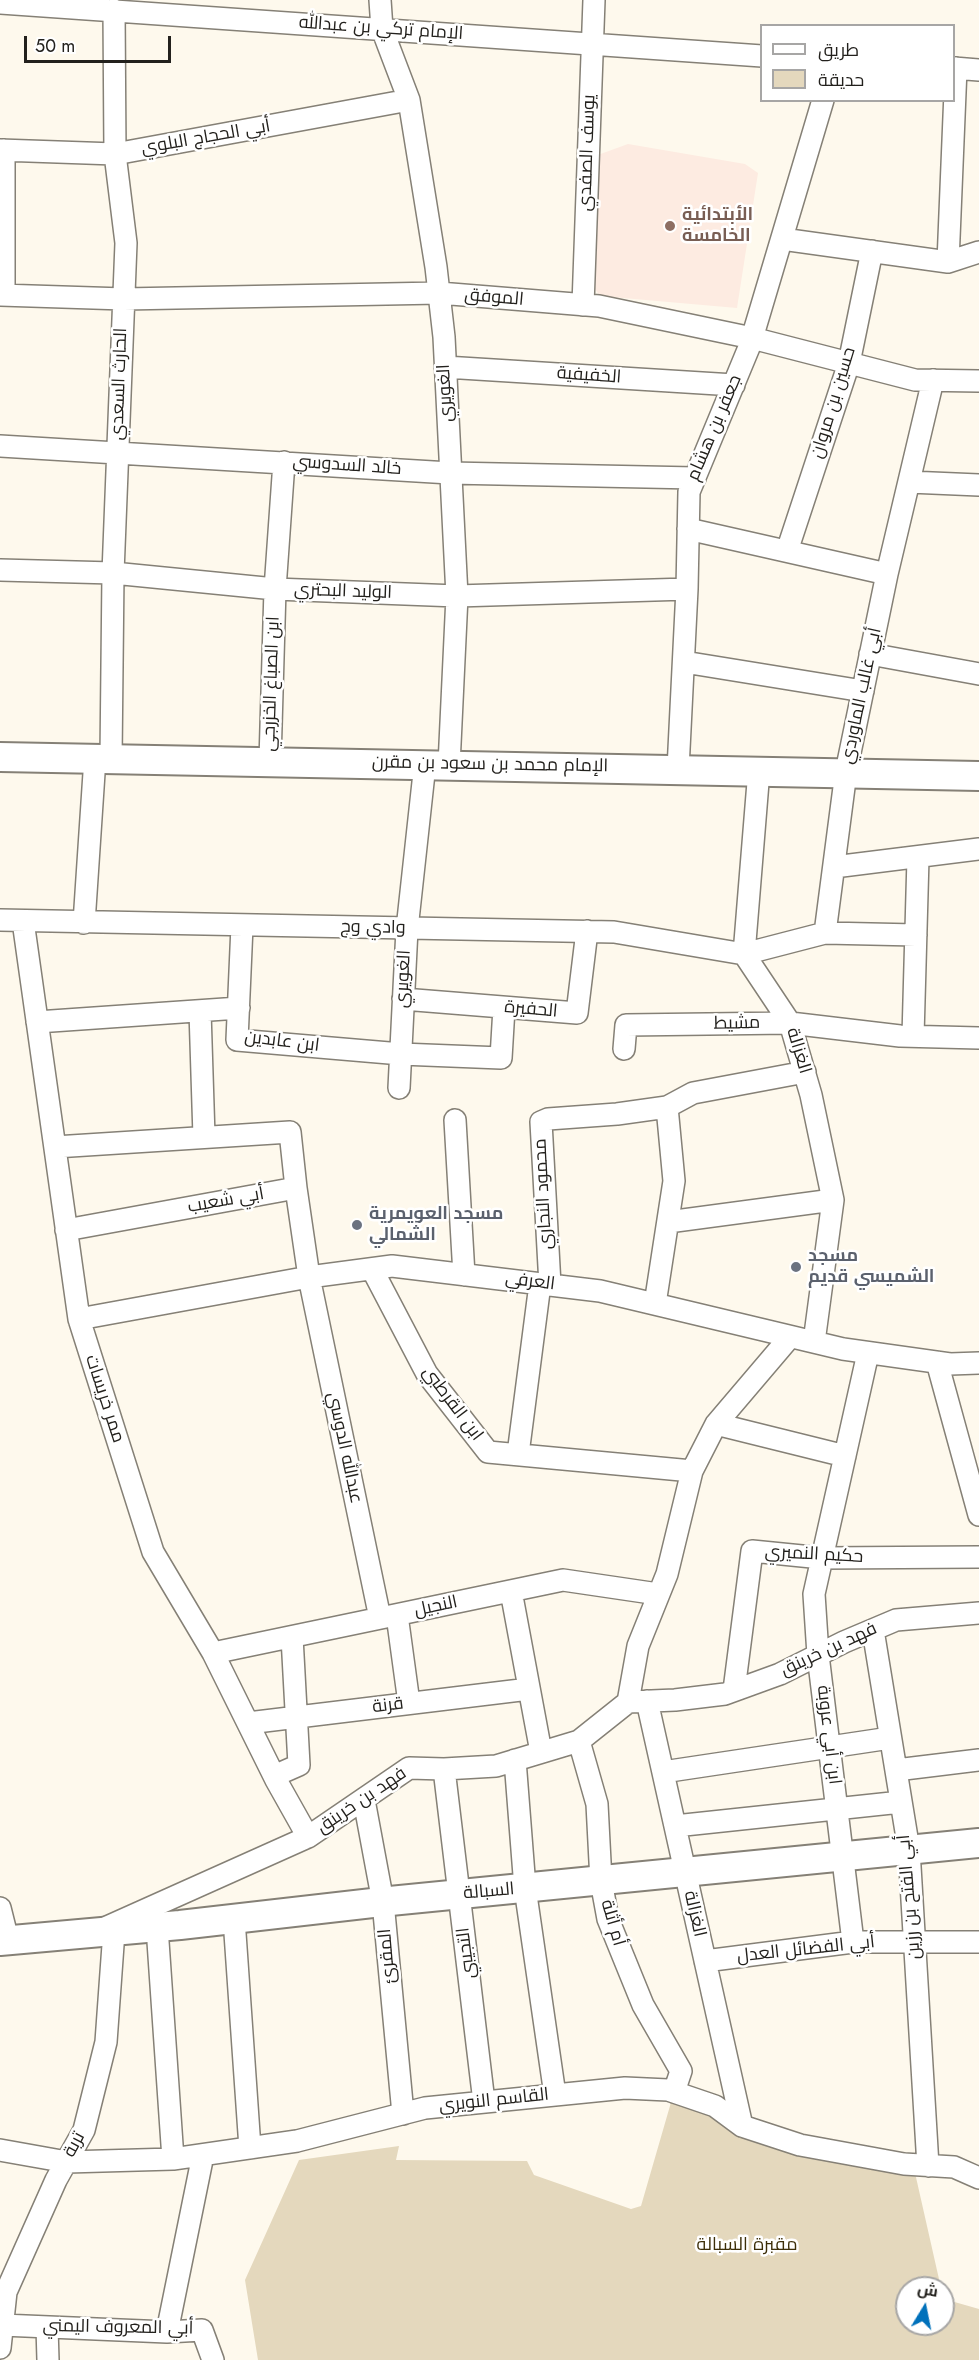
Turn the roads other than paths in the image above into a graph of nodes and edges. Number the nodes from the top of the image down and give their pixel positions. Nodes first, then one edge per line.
1 (380, 0) edge
2 (594, 0) edge
3 (8, 2) edge
4 (92, 5) edge
5 (145, 6) edge
6 (114, 10) junction
7 (382, 29) junction
8 (592, 46) junction
9 (760, 56) edge
10 (955, 68) edge
11 (979, 70) edge
12 (409, 100) junction
13 (822, 102) edge
14 (954, 102) edge
15 (2, 150) edge
16 (115, 154) junction
17 (782, 239) junction
18 (872, 251) junction
19 (979, 252) edge
20 (948, 262) junction
21 (439, 293) junction
22 (2, 295) edge
23 (124, 299) junction
24 (583, 306) junction
25 (752, 338) junction
26 (849, 363) junction
27 (445, 366) junction
28 (933, 380) junction
29 (979, 381) edge
30 (734, 385) junction
31 (0, 446) edge
32 (118, 452) junction
33 (284, 462) junction
34 (450, 472) junction
35 (695, 478) junction
36 (909, 482) junction
37 (979, 485) edge
38 (688, 529) junction
39 (787, 551) junction
40 (0, 570) edge
41 (112, 573) junction
42 (886, 574) junction
43 (687, 589) junction
44 (275, 590) junction
45 (457, 596) junction
46 (870, 654) junction
47 (684, 662) junction
48 (979, 674) edge
49 (862, 691) junction
50 (0, 756) edge
51 (103, 758) junction
52 (270, 761) junction
53 (437, 764) junction
54 (678, 768) junction
55 (759, 770) junction
56 (846, 772) junction
57 (979, 776) edge
58 (979, 849) edge
59 (918, 858) junction
60 (834, 867) junction
61 (0, 920) edge
62 (23, 921) junction
63 (84, 923) junction
64 (242, 926) junction
65 (407, 929) junction
66 (586, 931) junction
67 (825, 933) junction
68 (916, 935) junction
69 (744, 954) junction
70 (403, 999) junction
71 (239, 1008) junction
72 (504, 1008) junction
73 (200, 1011) junction
74 (37, 1022) junction
75 (790, 1023) junction
76 (913, 1036) junction
77 (979, 1038) edge
78 (624, 1049) dead end
79 (401, 1054) junction
80 (805, 1072) junction
81 (399, 1088) dead end
82 (667, 1107) junction
83 (455, 1120) dead end
84 (204, 1137) junction
85 (55, 1147) junction
86 (296, 1188) junction
87 (833, 1200) junction
88 (668, 1222) junction
89 (66, 1230) junction
90 (372, 1269) junction
91 (464, 1275) junction
92 (309, 1277) junction
93 (545, 1284) junction
94 (655, 1304) junction
95 (79, 1319) junction
96 (790, 1337) junction
97 (814, 1342) junction
98 (868, 1353) junction
99 (938, 1362) junction
100 (979, 1363) edge
101 (716, 1424) junction
102 (518, 1454) junction
103 (845, 1456) junction
104 (692, 1470) junction
105 (979, 1515) edge
106 (979, 1557) edge
107 (822, 1558) junction
108 (511, 1591) junction
109 (658, 1594) junction
110 (979, 1613) edge
111 (388, 1616) junction
112 (873, 1630) junction
113 (292, 1636) junction
114 (213, 1653) junction
115 (818, 1655) junction
116 (529, 1689) junction
117 (734, 1690) junction
118 (638, 1702) junction
119 (409, 1703) junction
120 (296, 1717) junction
121 (248, 1723) junction
122 (890, 1738) junction
123 (579, 1741) junction
124 (830, 1747) junction
125 (541, 1752) junction
126 (515, 1760) junction
127 (979, 1760) edge
128 (444, 1769) junction
129 (896, 1770) junction
130 (663, 1772) junction
131 (274, 1776) junction
132 (364, 1800) junction
133 (900, 1802) junction
134 (837, 1808) junction
135 (675, 1826) junction
136 (308, 1837) junction
137 (979, 1843) edge
138 (909, 1850) junction
139 (844, 1857) junction
140 (685, 1873) junction
141 (601, 1881) junction
142 (525, 1888) junction
143 (460, 1894) junction
144 (383, 1902) junction
145 (0, 1908) edge
146 (234, 1919) junction
147 (157, 1928) junction
148 (103, 1932) junction
149 (4, 1940) edge
150 (854, 1942) junction
151 (914, 1942) junction
152 (979, 1942) edge
153 (705, 1961) junction
154 (674, 2092) junction
155 (555, 2095) junction
156 (484, 2102) junction
157 (402, 2114) junction
158 (742, 2126) junction
159 (250, 2148) junction
160 (0, 2150) edge
161 (202, 2155) junction
162 (172, 2159) junction
163 (67, 2162) junction
164 (928, 2166) junction
165 (979, 2178) edge
166 (3, 2299) edge
167 (2, 2325) junction
168 (47, 2327) junction
169 (167, 2332) junction
170 (0, 2349) edge
171 (48, 2360) edge
172 (213, 2360) edge

1 - 7 street, الغويري
2 - 8 street, يوسف الصفدي
3 - 4 street, الإمام تركي بن عبدالله
4 - 6 street, الإمام تركي بن عبدالله
5 - 6 street, الإمام تركي بن عبدالله
5 - 7 street, الإمام تركي بن عبدالله
6 - 16 street, الحارث السعدي
7 - 8 street, الإمام تركي بن عبدالله
7 - 12 street, الغويري
8 - 9 street, الإمام تركي بن عبدالله
8 - 24 street, يوسف الصفدي
10 - 11 street
12 - 16 street, أبي الحجاج البلوي
12 - 21 street, الغويري
13 - 17 street, جعفر بن هشام
14 - 20 street
15 - 16 street, أبي الحجاج البلوي
15 - 22 street
16 - 23 street, الحارث السعدي
17 - 18 street
17 - 25 street, جعفر بن هشام
18 - 20 street
18 - 26 street, حسين بن مروان
19 - 20 street
21 - 23 street, الموفق
21 - 24 street, الموفق
21 - 27 street, الغويري
22 - 23 street, الموفق
23 - 32 street, الحارث السعدي
24 - 25 street, الموفق
25 - 26 street, الموفق
25 - 30 street, جعفر بن هشام
26 - 28 street, الموفق
26 - 39 street, حسين بن مروان
27 - 30 street, الخفيفية
27 - 34 street, الغويري
28 - 29 street, الموفق
28 - 36 street, أبي غالب الماوردي
30 - 35 street, جعفر بن هشام
31 - 32 street, خالد السدوسي
32 - 33 street, خالد السدوسي
32 - 41 street, الحارث السعدي
33 - 34 street, خالد السدوسي
33 - 44 street, ابن الصباغ الخزرجي
34 - 35 street, خالد السدوسي
34 - 45 street, الغويري
35 - 38 street, جعفر بن هشام
36 - 37 street
36 - 42 street, أبي غالب الماوردي
38 - 39 street
38 - 43 street, جعفر بن هشام
39 - 42 street
40 - 41 street, الوليد البحتري
41 - 44 street, الوليد البحتري
41 - 51 street, الحارث السعدي
42 - 46 street, أبي غالب الماوردي
43 - 45 street, الوليد البحتري
43 - 47 street, جعفر بن هشام
44 - 45 street, الوليد البحتري
44 - 52 street, ابن الصباغ الخزرجي
45 - 53 street, الغويري
46 - 48 street
46 - 49 street, أبي غالب الماوردي
47 - 49 street
47 - 54 street, جعفر بن هشام
49 - 56 street, أبي غالب الماوردي
50 - 51 main road, الإمام محمد بن سعود بن مقرن
51 - 52 main road, الإمام محمد بن سعود بن مقرن
51 - 63 street, الحارث السعدي
52 - 53 main road, الإمام محمد بن سعود بن مقرن
53 - 54 main road, الإمام محمد بن سعود بن مقرن
53 - 65 street, الغويري
54 - 55 main road, الإمام محمد بن سعود بن مقرن
55 - 56 main road, الإمام محمد بن سعود بن مقرن
55 - 69 street
56 - 57 main road, الإمام محمد بن سعود بن مقرن
56 - 60 street, أبي غالب الماوردي
58 - 59 street
59 - 60 street
59 - 68 street
60 - 67 street, أبي غالب الماوردي
61 - 62 street, وادي وج
62 - 63 street, وادي وج
62 - 74 street, ممر خريسات
63 - 64 street, وادي وج
64 - 65 street, وادي وج
64 - 71 street, ابن عابدين
65 - 66 street, وادي وج
65 - 70 street, الغويري
66 - 69 street, وادي وج
66 - 72 street, الحفيرة
67 - 68 street
67 - 69 street
68 - 76 street
69 - 75 street, الغزالة
70 - 72 street, الحفيرة
70 - 79 street, الغويري
71 - 73 street
71 - 79 street, ابن عابدين
72 - 79 street
73 - 74 street
73 - 84 street
74 - 85 street, ممر خريسات
75 - 76 street, مشيط
75 - 78 street, مشيط
75 - 80 street, الغزالة
76 - 77 street, مشيط
79 - 81 street, الغويري
80 - 82 street, محمود النجاري
80 - 87 street, الغزالة
82 - 88 street
82 - 93 street, محمود النجاري
83 - 91 street
84 - 85 street
84 - 86 street
85 - 89 street, ممر خريسات
86 - 89 street, أبي شعيب
86 - 92 street
87 - 88 street
87 - 97 street, الغزالة
88 - 94 street
89 - 95 street, ممر خريسات
90 - 91 street, العرفي
90 - 92 street, العرفي
90 - 102 street, ابن القرطبي
91 - 93 street, العرفي
92 - 95 street, العرفي
92 - 111 street, عبدالله الدوسي
93 - 94 street, العرفي
93 - 102 street
94 - 96 street, العرفي
95 - 114 street, ممر خريسات
96 - 97 street, العرفي
96 - 101 street, الغزالة
97 - 98 street, العرفي
98 - 99 street, العرفي
98 - 103 street, ابن أبي عروبة
99 - 100 street, العرفي
99 - 105 street
101 - 103 street
101 - 104 street, الغزالة
102 - 104 street, ابن القرطبي
103 - 107 street, ابن أبي عروبة
104 - 109 street, الغزالة
106 - 107 street, حكيم النميري
107 - 115 street, ابن أبي عروبة
107 - 117 street, حكيم النميري
108 - 109 street, النجيل
108 - 111 street, النجيل
108 - 116 street
109 - 118 street, الغزالة
110 - 112 street, فهد بن خرينق
111 - 113 street, النجيل
111 - 119 street, عبدالله الدوسي
112 - 115 street, فهد بن خرينق
112 - 122 street, أبي الفتح بن رزين
113 - 114 street, النجيل
113 - 120 street
114 - 121 street, ممر خريسات
115 - 117 street, فهد بن خرينق
115 - 124 street, ابن أبي عروبة
116 - 119 street, قرنة
116 - 125 street
117 - 118 street, فهد بن خرينق
118 - 123 street, فهد بن خرينق
118 - 130 street, الغزالة
119 - 120 street, قرنة
120 - 121 street, قرنة
120 - 131 street
121 - 131 street, ممر خريسات
122 - 124 street
122 - 129 street, أبي الفتح بن رزين
123 - 125 street, فهد بن خرينق
123 - 141 street, أم أثلة
124 - 130 street
124 - 134 street, ابن أبي عروبة
125 - 126 street, فهد بن خرينق
126 - 128 street, فهد بن خرينق
126 - 142 street
127 - 129 street
128 - 132 street, فهد بن خرينق
128 - 143 street, التجيبي
129 - 133 street, أبي الفتح بن رزين
130 - 135 street, الغزالة
131 - 136 street, ممر خريسات
132 - 136 street, فهد بن خرينق
132 - 144 street, المقرئ
133 - 134 street
133 - 138 street, أبي الفتح بن رزين
134 - 135 street
134 - 139 street, ابن أبي عروبة
135 - 140 street, الغزالة
136 - 148 street, فهد بن خرينق
137 - 138 main road, السبالة
138 - 139 main road, السبالة
138 - 151 street, أبي الفتح بن رزين
139 - 140 main road, السبالة
139 - 150 street, ابن أبي عروبة
140 - 141 main road, السبالة
140 - 153 street, الغزالة
141 - 142 main road, السبالة
141 - 154 street, أم أثلة
142 - 143 main road, السبالة
142 - 155 street
143 - 144 main road, السبالة
143 - 156 street, التجيبي
144 - 146 main road, السبالة
144 - 157 street, المقرئ
145 - 149 street
146 - 147 main road, السبالة
146 - 159 street
147 - 148 main road, السبالة
147 - 162 street
148 - 149 main road, السبالة
148 - 163 street, تربة
150 - 151 street, أبي الفضائل العدل
150 - 153 street, أبي الفضائل العدل
151 - 152 street, أبي الفضائل العدل
151 - 164 street, أبي الفتح بن رزين
153 - 158 street, الغزالة
154 - 155 street, القاسم النويري
154 - 158 street, القاسم النويري
155 - 156 street, القاسم النويري
156 - 157 street, القاسم النويري
157 - 159 street, القاسم النويري
158 - 164 street, القاسم النويري
159 - 161 street, القاسم النويري
160 - 163 street, القاسم النويري
161 - 162 street, القاسم النويري
161 - 169 street
162 - 163 street, القاسم النويري
163 - 166 street, تربة
164 - 165 street, القاسم النويري
166 - 167 street, تربة
167 - 168 street, أبي المعروف اليمني
167 - 170 street, تربة
168 - 169 street, أبي المعروف اليمني
168 - 171 street
169 - 172 street, أبي المعروف اليمني

